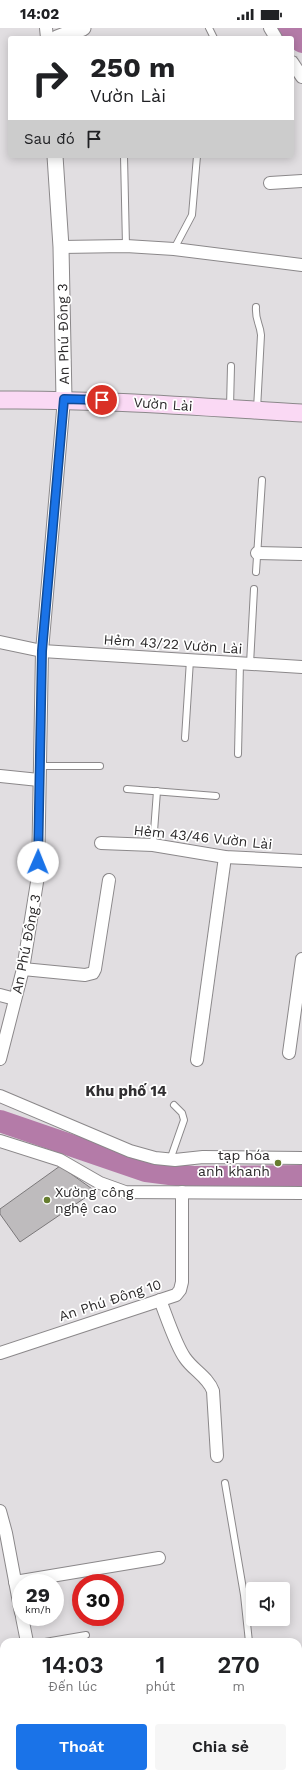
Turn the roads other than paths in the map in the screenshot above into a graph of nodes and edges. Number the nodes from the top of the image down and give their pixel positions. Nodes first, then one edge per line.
1 (83, 28) edge
2 (62, 36) edge
3 (294, 65) edge
4 (302, 77) edge
5 (55, 158) edge
6 (124, 158) edge
7 (197, 158) edge
8 (302, 181) edge
9 (270, 183) dead end
10 (126, 246) junction
11 (62, 247) junction
12 (174, 249) junction
13 (302, 265) edge
14 (256, 307) dead end
15 (231, 366) dead end
16 (64, 399) junction
17 (0, 400) edge
18 (230, 408) junction
19 (257, 410) junction
20 (302, 413) edge
21 (262, 480) dead end
22 (256, 553) junction
23 (302, 554) edge
24 (256, 572) dead end
25 (254, 589) dead end
26 (0, 642) edge
27 (42, 651) junction
28 (190, 660) junction
29 (245, 664) junction
30 (302, 666) edge
31 (185, 738) dead end
32 (238, 754) dead end
33 (40, 766) junction
34 (100, 766) dead end
35 (0, 776) edge
36 (39, 780) junction
37 (127, 789) dead end
38 (156, 791) junction
39 (216, 796) dead end
40 (101, 843) dead end
41 (153, 845) junction
42 (225, 857) junction
43 (302, 861) edge
44 (109, 880) dead end
45 (302, 959) edge
46 (23, 969) junction
47 (0, 995) edge
48 (16, 999) junction
49 (289, 1053) dead end
50 (0, 1059) edge
51 (197, 1060) dead end
52 (0, 1096) edge
53 (174, 1105) dead end
54 (0, 1141) edge
55 (302, 1158) edge
56 (170, 1160) junction
57 (182, 1192) junction
58 (302, 1193) edge
59 (160, 1300) junction
60 (0, 1353) edge
61 (217, 1456) dead end
62 (225, 1483) dead end
63 (0, 1511) edge
64 (159, 1558) dead end
65 (14, 1574) edge
66 (63, 1574) edge
67 (23, 1626) edge
68 (86, 1635) dead end
69 (25, 1638) edge
70 (68, 1638) edge
71 (249, 1638) edge

1 - 2 street
3 - 4 street
5 - 11 street, An Phú Đông 3
6 - 10 lane
7 - 12 lane
8 - 9 street
10 - 11 street
10 - 12 street
11 - 16 street, An Phú Đông 3
12 - 13 street
14 - 19 lane
15 - 18 lane
16 - 17 main road, Vườn Lài
16 - 18 main road, Vườn Lài
16 - 27 street, An Phú Đông 3
18 - 19 main road, Vườn Lài
19 - 20 main road, Vườn Lài
21 - 22 lane
22 - 23 street
22 - 24 lane
25 - 29 lane
26 - 27 street, Hẻm 43/22 Vườn Lài
27 - 28 street, Hẻm 43/22 Vườn Lài
27 - 33 street, An Phú Đông 3
28 - 29 street, Hẻm 43/22 Vườn Lài
28 - 31 lane
29 - 30 street, Hẻm 43/22 Vườn Lài
29 - 32 lane
33 - 34 lane
33 - 36 street, An Phú Đông 3
35 - 36 street
36 - 46 street, An Phú Đông 3
37 - 38 lane
38 - 39 lane
38 - 41 lane
40 - 41 street, Hẻm 43/46 Vườn Lài
41 - 42 street, Hẻm 43/46 Vườn Lài
42 - 43 street, Hẻm 43/46 Vườn Lài
42 - 51 street
44 - 46 street
45 - 49 street
46 - 48 street, An Phú Đông 3
47 - 48 street
48 - 50 street, An Phú Đông 3
52 - 56 street
53 - 56 lane
54 - 57 street
55 - 56 street
57 - 58 street
57 - 59 street, An Phú Đông 10
59 - 60 street, An Phú Đông 10
59 - 61 street
62 - 71 lane
63 - 65 street
64 - 66 street
67 - 69 street
68 - 70 lane

